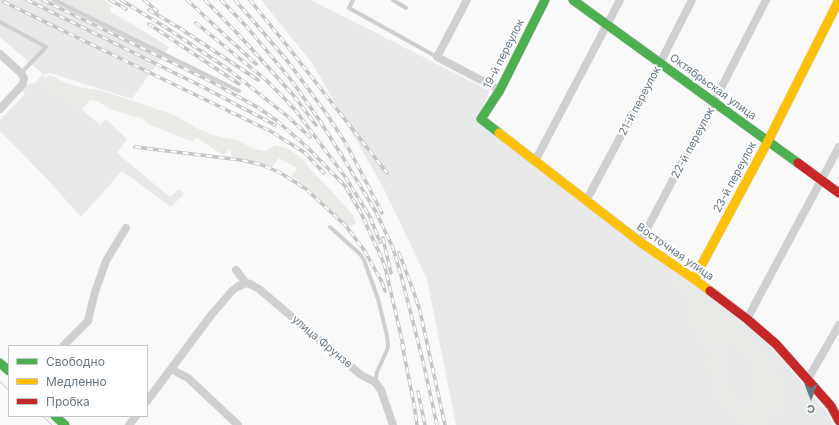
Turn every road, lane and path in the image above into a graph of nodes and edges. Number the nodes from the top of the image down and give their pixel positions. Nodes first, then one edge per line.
1 (54, 0) edge
2 (353, 0) edge
3 (393, 0) edge
4 (467, 0) edge
5 (545, 0) edge
6 (573, 0) edge
7 (620, 0) edge
8 (692, 0) edge
9 (766, 0) edge
10 (839, 0) edge
11 (406, 8) dead end
12 (0, 22) edge
13 (607, 25) junction
14 (0, 54) edge
15 (437, 57) junction
16 (660, 63) junction
17 (22, 76) junction
18 (500, 90) junction
19 (239, 91) dead end
20 (714, 102) junction
21 (0, 109) edge
22 (481, 119) joint
23 (768, 141) junction
24 (839, 147) edge
25 (535, 161) junction
26 (830, 164) junction
27 (839, 165) edge
28 (822, 180) junction
29 (839, 193) edge
30 (586, 202) junction
31 (330, 227) dead end
32 (126, 228) dead end
33 (640, 242) junction
34 (236, 270) dead end
35 (694, 279) junction
36 (246, 283) junction
37 (747, 319) junction
38 (839, 325) edge
39 (64, 345) edge
40 (0, 363) edge
41 (171, 369) junction
42 (8, 370) edge
43 (808, 379) junction
44 (375, 382) junction
45 (148, 400) edge
46 (57, 417) edge
47 (135, 417) edge
48 (839, 422) edge
49 (65, 425) edge
50 (129, 425) edge
51 (238, 425) edge
52 (393, 425) edge

1 - 19 lane
2 - 15 lane
3 - 11 lane
4 - 15 street
5 - 18 street, 19-й переулок
6 - 13 street, Октябрьская улица
7 - 13 street
8 - 16 street, 21-й переулок
9 - 20 street, 22-й переулок
10 - 23 street, 23-й переулок
12 - 17 lane
13 - 16 street, Октябрьская улица
13 - 25 street
14 - 17 street
15 - 18 street
16 - 20 street, Октябрьская улица
16 - 30 street, 21-й переулок
17 - 21 street
18 - 22 street, 19-й переулок
20 - 23 street, Октябрьская улица
20 - 33 street, 22-й переулок
22 - 25 street, Восточная улица
23 - 28 street, Октябрьская улица
23 - 35 street, 23-й переулок
24 - 26 street
25 - 30 street, Восточная улица
26 - 27 street
26 - 28 street
28 - 29 street, Октябрьская улица
28 - 37 street
30 - 33 street, Восточная улица
31 - 44 lane
32 - 39 street
33 - 35 street, Восточная улица
34 - 36 street, улица Фрунзе
35 - 37 street, Восточная улица
36 - 41 street
36 - 44 street, улица Фрунзе
37 - 43 street, Восточная улица
38 - 43 street
40 - 42 street
41 - 45 street
41 - 51 street
43 - 48 street, Восточная улица
44 - 52 street
46 - 49 street
47 - 50 street

